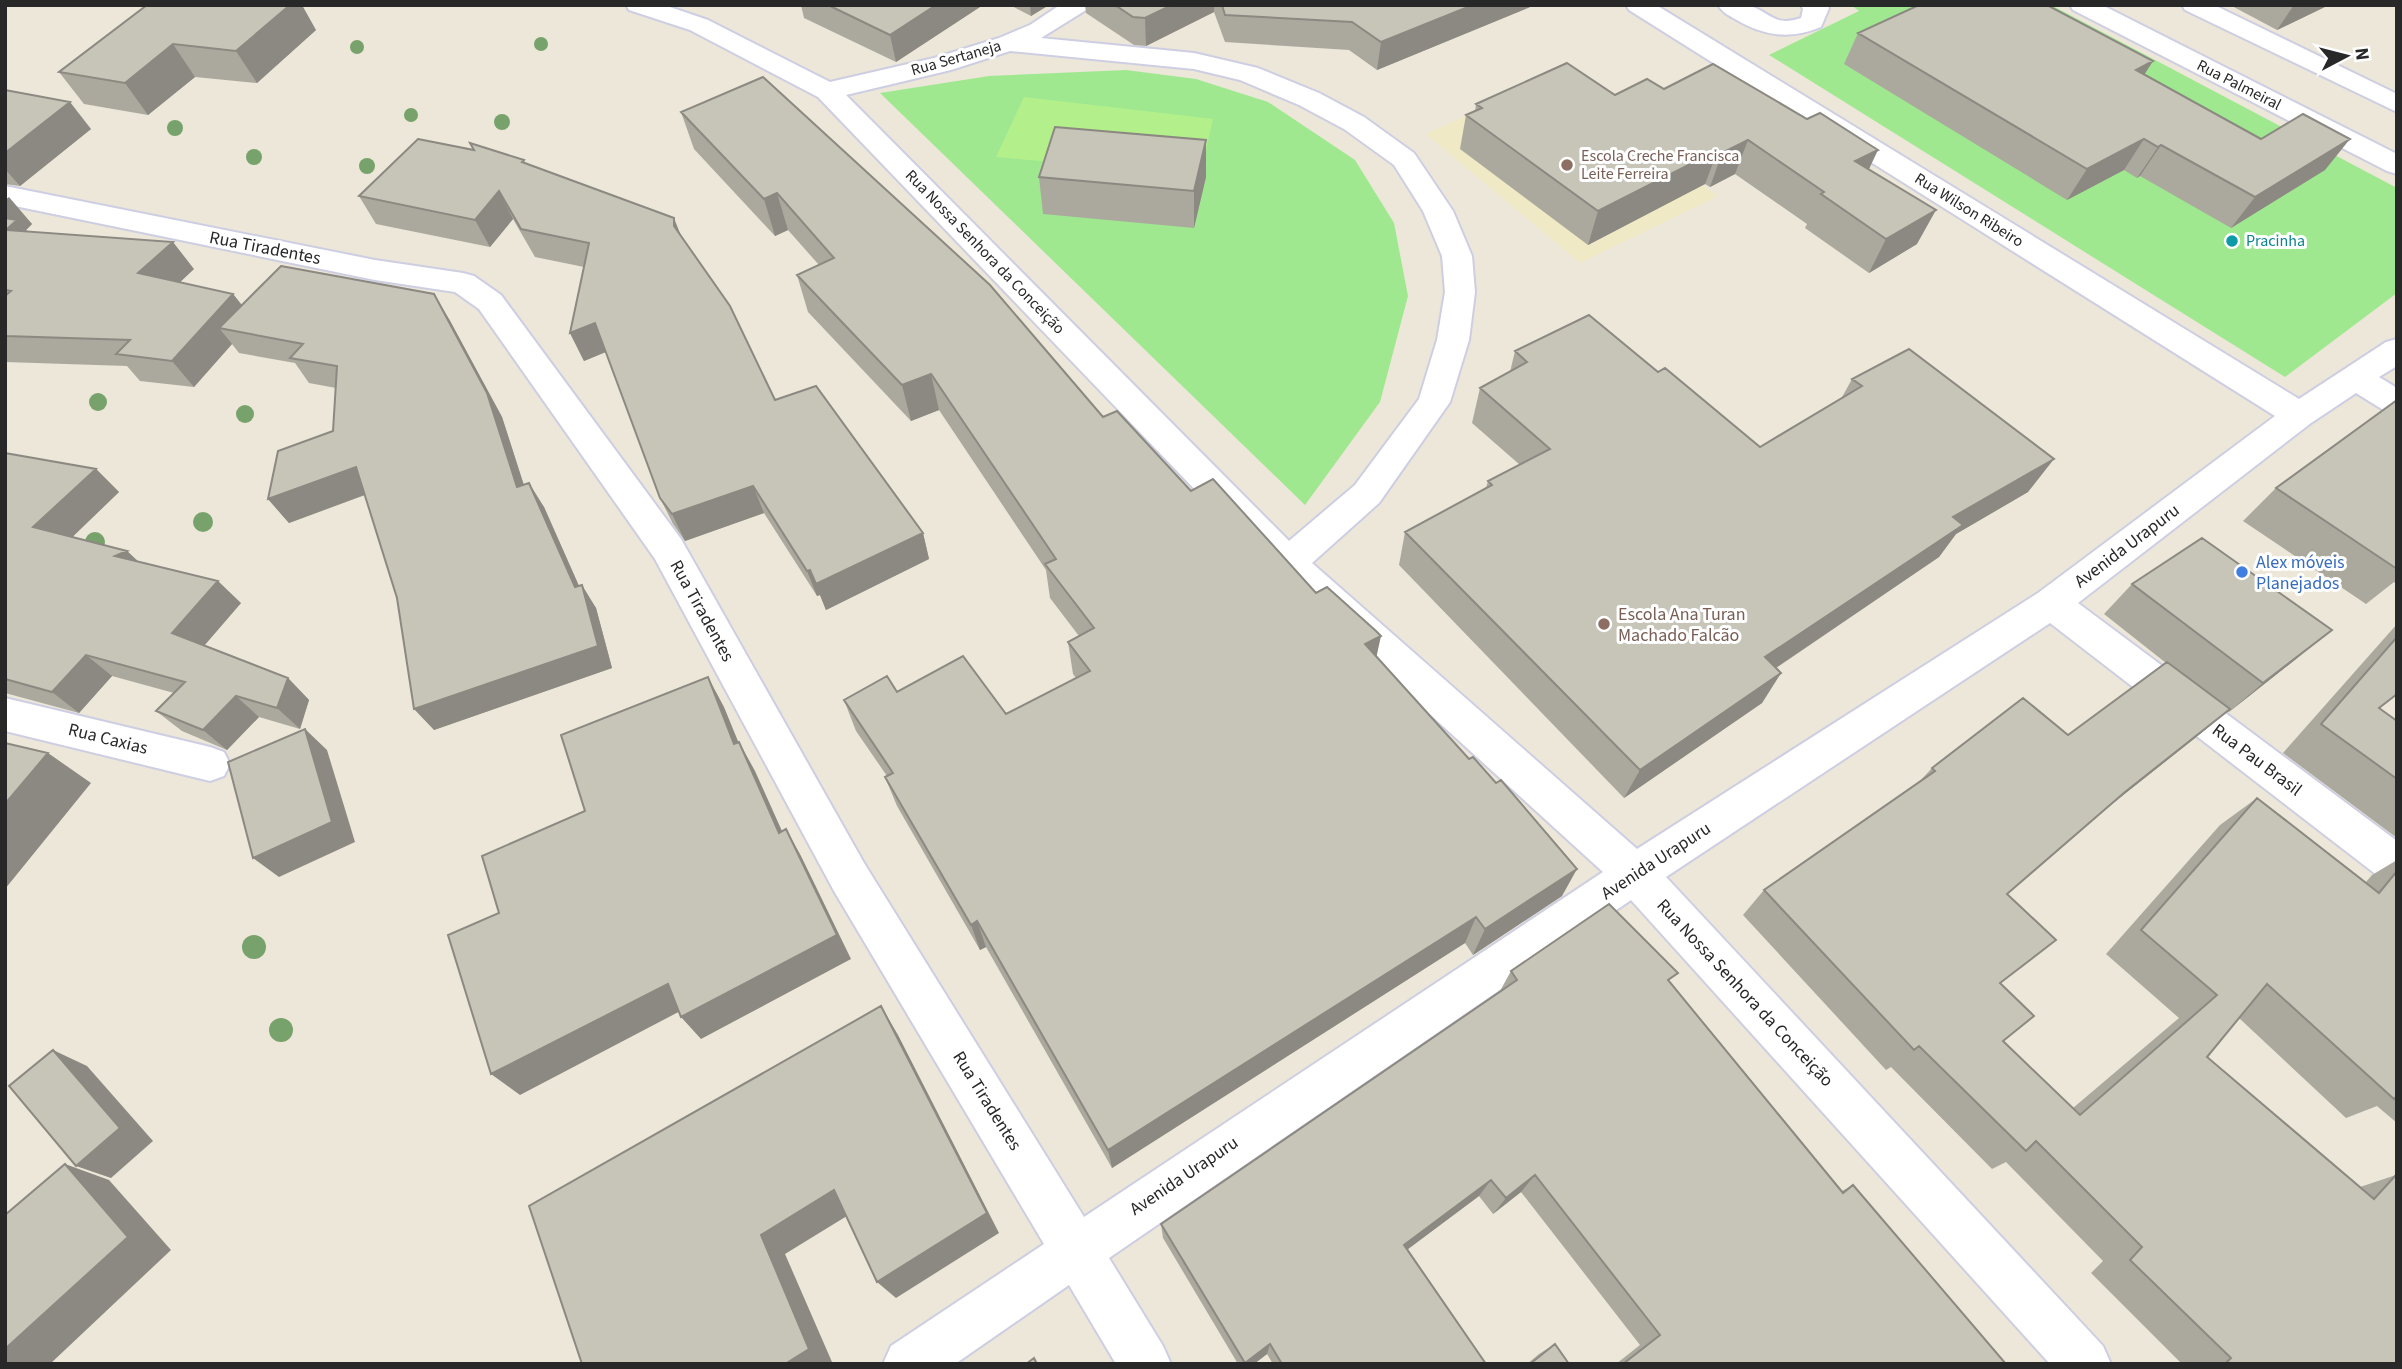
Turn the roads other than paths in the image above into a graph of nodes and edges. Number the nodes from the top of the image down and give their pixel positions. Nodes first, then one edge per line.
1 (638, 5) edge
2 (1077, 5) edge
3 (1638, 5) edge
4 (1730, 5) edge
5 (1813, 5) edge
6 (2082, 5) edge
7 (2194, 5) edge
8 (1008, 43) junction
9 (827, 91) junction
10 (2397, 104) edge
11 (2397, 165) edge
12 (5, 195) edge
13 (2397, 350) edge
14 (2357, 379) junction
15 (2397, 403) edge
16 (2299, 415) junction
17 (1288, 563) junction
18 (2051, 603) junction
19 (5, 714) edge
20 (210, 764) dead end
21 (2397, 866) edge
22 (1635, 874) junction
23 (1077, 1248) junction
24 (909, 1364) edge
25 (1145, 1364) edge
26 (2085, 1364) edge

1 - 9 street, Rua Nossa Senhora da Conceição
2 - 8 street, Rua Sertaneja
3 - 16 street, Rua Wilson Ribeiro
4 - 5 street
6 - 11 street, Rua Palmeiral
7 - 10 street
8 - 9 street, Rua Sertaneja
8 - 17 street
9 - 17 street, Rua Nossa Senhora da Conceição
12 - 23 street, Rua Tiradentes
13 - 14 street, Avenida Urapuru
14 - 15 street
14 - 16 street, Avenida Urapuru
16 - 18 street, Avenida Urapuru
17 - 22 street, Rua Nossa Senhora da Conceição
18 - 21 street, Rua Pau Brasil
18 - 22 street, Avenida Urapuru
19 - 20 street, Rua Caxias
22 - 23 street, Avenida Urapuru
22 - 26 street, Rua Nossa Senhora da Conceição
23 - 24 street, Avenida Urapuru
23 - 25 street, Rua Tiradentes

